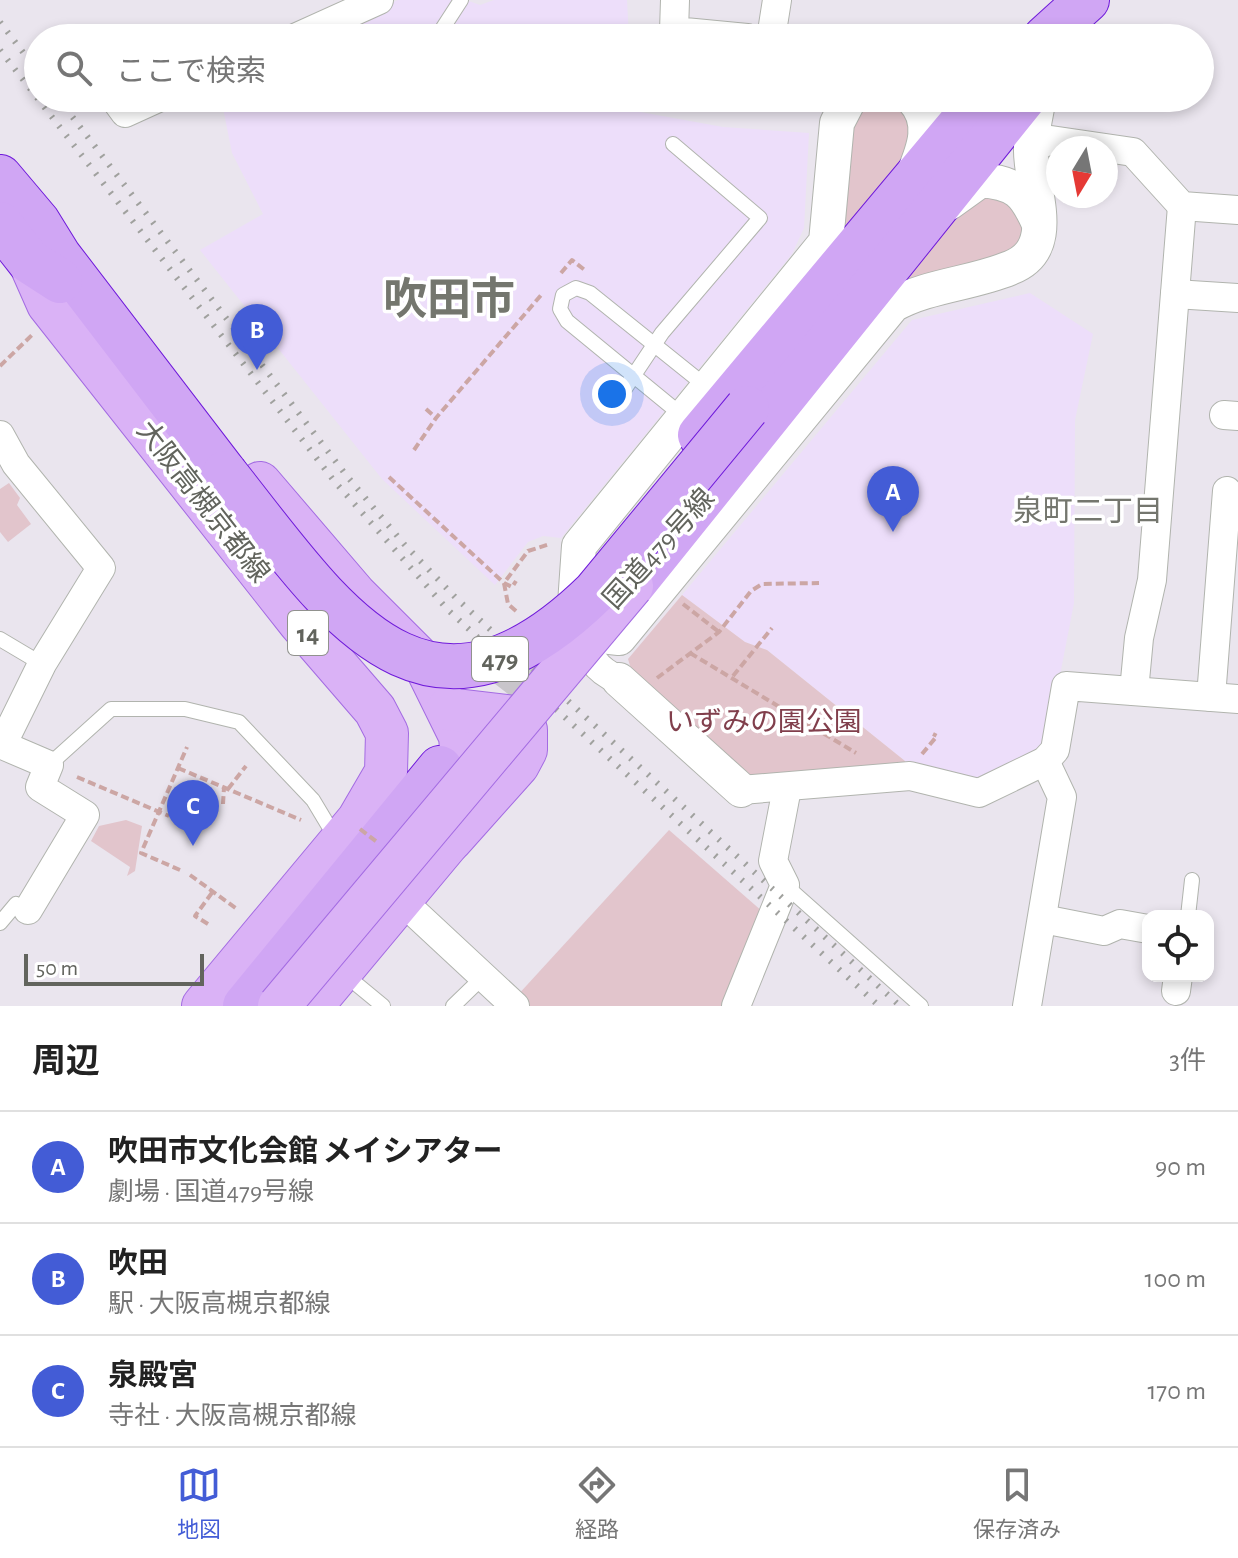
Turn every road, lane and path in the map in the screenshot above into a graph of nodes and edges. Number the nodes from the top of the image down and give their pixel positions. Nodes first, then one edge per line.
1 (379, 0) edge
2 (461, 0) edge
3 (675, 0) edge
4 (777, 0) edge
5 (1087, 0) edge
6 (1095, 0) edge
7 (348, 6) edge
8 (318, 24) edge
9 (445, 24) edge
10 (674, 24) edge
11 (773, 24) edge
12 (1064, 24) edge
13 (1067, 24) edge
14 (843, 112) edge
15 (922, 112) edge
16 (974, 112) edge
17 (986, 112) edge
18 (1010, 112) edge
19 (1037, 112) edge
20 (673, 144) dead end
21 (1031, 148) junction
22 (0, 177) edge
23 (917, 206) junction
24 (1182, 206) junction
25 (1238, 210) edge
26 (1041, 228) junction
27 (22, 236) edge
28 (596, 279) dead end
29 (553, 282) dead end
30 (543, 294) dead end
31 (1175, 294) junction
32 (1238, 298) edge
33 (35, 333) dead end
34 (655, 346) junction
35 (0, 366) edge
36 (634, 377) junction
37 (708, 388) junction
38 (624, 390) dead end
39 (426, 409) dead end
40 (756, 416) junction
41 (685, 417) junction
42 (436, 418) junction
43 (0, 435) edge
44 (414, 450) dead end
45 (228, 473) junction
46 (389, 477) dead end
47 (1230, 506) edge
48 (595, 567) junction
49 (516, 581) dead end
50 (504, 583) junction
51 (819, 583) dead end
52 (675, 597) dead end
53 (1228, 608) edge
54 (526, 618) dead end
55 (582, 625) junction
56 (772, 628) dead end
57 (719, 632) junction
58 (619, 638) junction
59 (0, 639) edge
60 (690, 653) junction
61 (42, 664) junction
62 (733, 676) junction
63 (636, 681) junction
64 (1134, 691) junction
65 (1225, 698) edge
66 (448, 709) junction
67 (1, 745) edge
68 (187, 747) dead end
69 (1045, 761) junction
70 (49, 765) junction
71 (246, 766) dead end
72 (178, 768) junction
73 (440, 768) tunnel mouth
74 (882, 779) junction
75 (226, 788) junction
76 (787, 788) junction
77 (741, 790) joint
78 (223, 804) dead end
79 (159, 813) junction
80 (169, 816) dead end
81 (310, 826) dead end
82 (360, 829) dead end
83 (331, 830) dead end
84 (448, 843) junction
85 (382, 846) dead end
86 (180, 870) dead end
87 (190, 875) dead end
88 (1192, 880) dead end
89 (785, 885) junction
90 (214, 890) junction
91 (402, 901) junction
92 (237, 909) dead end
93 (28, 910) joint
94 (1189, 910) edge
95 (1043, 919) junction
96 (0, 923) edge
97 (208, 924) dead end
98 (1142, 928) edge
99 (342, 972) junction
100 (483, 977) junction
101 (203, 1006) edge
102 (245, 1006) edge
103 (279, 1006) edge
104 (312, 1006) edge
105 (383, 1006) edge
106 (453, 1006) edge
107 (515, 1006) edge
108 (736, 1006) edge
109 (921, 1006) edge
110 (1027, 1006) edge

1 - 7 street
2 - 9 lane
3 - 10 street
4 - 11 street
5 - 12 highway
6 - 13 highway
7 - 8 street
14 - 37 street
15 - 23 street
16 - 23 highway, 479
17 - 40 highway, 国道479号線 / 479
18 - 23 highway, 国道479号線 / 479
19 - 21 street
20 - 34 lane
21 - 24 street
21 - 26 street
22 - 27 highway, 国道479号線 / 479
23 - 26 street
23 - 40 highway, 国道479号線 / 479
23 - 48 highway, 479
24 - 25 street
24 - 31 street
26 - 58 street
27 - 45 highway, 国道479号線 / 479
27 - 101 main road, 大阪高槻京都線 / 14
28 - 29 path
30 - 42 path
31 - 32 street
31 - 64 street
33 - 35 path
34 - 36 lane
34 - 36 lane
34 - 37 lane
36 - 38 lane
36 - 41 lane
37 - 41 street
39 - 42 path
40 - 45 highway, 国道479号線 / 479, bridge
40 - 48 highway, 国道479号線 / 479
41 - 55 street
42 - 44 path
43 - 61 street
45 - 48 highway, 国道479号線 / 479, bridge
45 - 66 main road, 大阪高槻京都線 / 14
46 - 50 path
47 - 53 street
48 - 50 path
48 - 103 main road, bridge
49 - 50 path
50 - 54 path
51 - 57 path
52 - 57 path
53 - 65 street
55 - 58 street
55 - 63 street
56 - 62 path
57 - 60 path
58 - 63 street
59 - 61 lane
60 - 62 path
60 - 63 path
61 - 67 street
62 - 74 path
63 - 77 street
64 - 65 street
64 - 69 street
66 - 84 main road, 大阪高槻京都線 / 14
66 - 84 main road
67 - 70 street
68 - 72 path
69 - 74 street
69 - 95 street
70 - 79 path
70 - 83 lane
70 - 93 street
71 - 75 path
72 - 75 path
72 - 79 path
73 - 102 highway
74 - 76 street
75 - 78 path
75 - 81 path
76 - 77 street
76 - 89 street
79 - 80 path
79 - 86 path
82 - 85 path, bridge
84 - 91 main road, 大阪高槻京都線 / 14
87 - 90 path
88 - 94 lane
89 - 108 street
89 - 109 lane
90 - 92 path
90 - 97 path
91 - 99 main road, 大阪高槻京都線 / 14
91 - 100 street
93 - 96 lane
95 - 98 street
95 - 110 street
99 - 104 main road, 大阪高槻京都線 / 14
99 - 105 lane
100 - 106 lane
100 - 107 street

